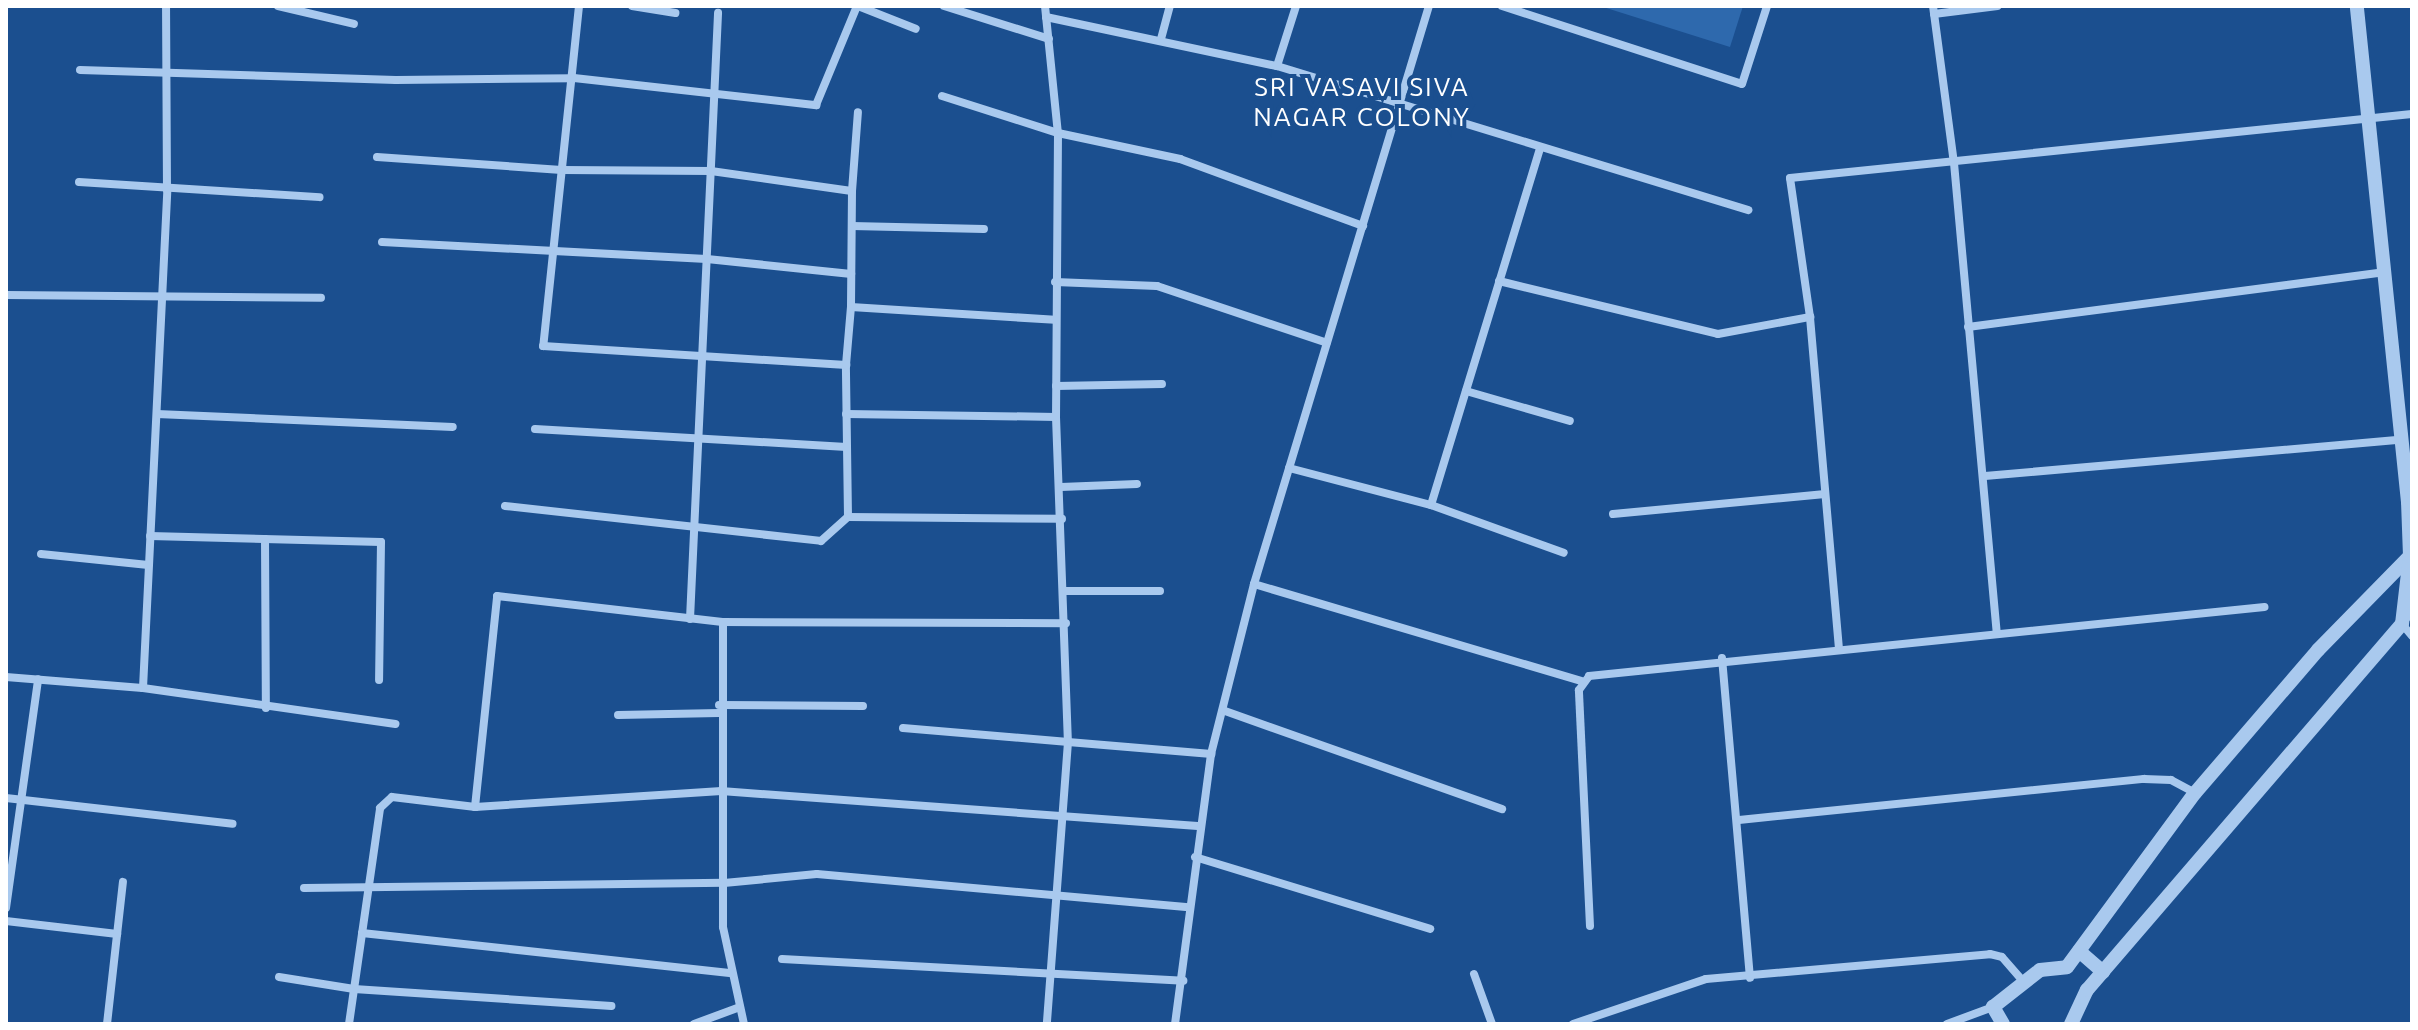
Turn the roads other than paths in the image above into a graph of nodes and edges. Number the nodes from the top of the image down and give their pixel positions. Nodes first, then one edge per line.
1 (166, 6) edge
2 (278, 6) edge
3 (579, 6) edge
4 (632, 6) edge
5 (858, 6) edge
6 (944, 6) edge
7 (1045, 6) edge
8 (1170, 6) edge
9 (1296, 6) edge
10 (1429, 6) edge
11 (1502, 6) edge
12 (1767, 6) edge
13 (1997, 6) edge
14 (2357, 6) edge
15 (1933, 10) edge
16 (675, 13) dead end
17 (718, 13) dead end
18 (1046, 17) junction
19 (354, 24) dead end
20 (916, 29) dead end
21 (1049, 39) junction
22 (1161, 39) junction
23 (1277, 66) junction
24 (80, 70) dead end
25 (163, 72) junction
26 (574, 78) junction
27 (715, 96) junction
28 (942, 96) dead end
29 (1399, 107) junction
30 (858, 112) dead end
31 (2412, 114) edge
32 (2368, 117) junction
33 (1058, 133) junction
34 (1540, 149) junction
35 (377, 157) dead end
36 (1954, 163) junction
37 (562, 170) junction
38 (711, 171) junction
39 (79, 182) dead end
40 (167, 190) junction
41 (852, 191) junction
42 (320, 197) dead end
43 (1748, 210) dead end
44 (852, 226) junction
45 (1363, 226) junction
46 (984, 229) dead end
47 (382, 242) dead end
48 (550, 253) junction
49 (707, 259) junction
50 (2386, 272) junction
51 (851, 274) junction
52 (1499, 281) junction
53 (1055, 282) junction
54 (6, 295) edge
55 (160, 296) junction
56 (321, 298) dead end
57 (851, 307) junction
58 (1810, 317) junction
59 (1055, 320) junction
60 (1968, 327) junction
61 (1327, 343) junction
62 (703, 352) junction
63 (846, 365) junction
64 (1162, 384) dead end
65 (1056, 386) junction
66 (1466, 391) junction
67 (157, 414) junction
68 (846, 414) junction
69 (1056, 417) junction
70 (1570, 421) dead end
71 (453, 427) dead end
72 (535, 429) dead end
73 (697, 438) junction
74 (2399, 440) junction
75 (846, 447) junction
76 (1289, 468) junction
77 (1985, 476) junction
78 (1137, 484) dead end
79 (1061, 487) junction
80 (1825, 494) junction
81 (1431, 505) junction
82 (505, 506) dead end
83 (1613, 514) dead end
84 (848, 517) junction
85 (1062, 519) junction
86 (695, 525) junction
87 (150, 536) junction
88 (265, 539) junction
89 (1564, 553) dead end
90 (41, 554) dead end
91 (2411, 555) edge
92 (148, 565) junction
93 (1254, 584) junction
94 (1066, 591) junction
95 (1160, 591) dead end
96 (2264, 607) dead end
97 (2412, 611) edge
98 (690, 619) junction
99 (723, 622) junction
100 (1066, 623) junction
101 (2402, 624) junction
102 (1997, 634) junction
103 (2412, 636) edge
104 (1839, 649) junction
105 (1722, 658) junction
106 (6, 677) edge
107 (38, 679) junction
108 (379, 680) dead end
109 (1581, 681) junction
110 (143, 688) junction
111 (863, 706) dead end
112 (266, 708) junction
113 (719, 709) junction
114 (1225, 711) junction
115 (618, 715) dead end
116 (395, 724) dead end
117 (903, 728) dead end
118 (1068, 742) junction
119 (1211, 754) junction
120 (2190, 790) junction
121 (721, 791) junction
122 (6, 798) edge
123 (20, 800) junction
124 (475, 807) junction
125 (1502, 809) dead end
126 (1063, 816) junction
127 (1739, 820) junction
128 (233, 824) dead end
129 (1198, 826) junction
130 (1195, 857) junction
131 (123, 882) dead end
132 (724, 883) junction
133 (370, 884) junction
134 (304, 888) dead end
135 (1058, 894) junction
136 (1189, 907) junction
137 (6, 908) edge
138 (6, 921) edge
139 (1590, 926) dead end
140 (1430, 929) dead end
141 (362, 933) junction
142 (117, 934) junction
143 (2079, 951) junction
144 (782, 959) dead end
145 (2103, 972) junction
146 (732, 973) junction
147 (1051, 973) junction
148 (1474, 974) dead end
149 (279, 977) dead end
150 (1750, 978) junction
151 (1183, 981) junction
152 (2024, 982) junction
153 (354, 989) junction
154 (611, 1006) dead end
155 (740, 1007) junction
156 (1993, 1007) junction
157 (107, 1024) edge
158 (349, 1024) edge
159 (694, 1024) edge
160 (744, 1024) edge
161 (1047, 1024) edge
162 (1175, 1024) edge
163 (1492, 1024) edge
164 (1573, 1024) edge
165 (1947, 1024) edge
166 (2003, 1024) edge
167 (2071, 1024) edge

1 - 25 street
2 - 19 street
3 - 26 street
4 - 16 street
5 - 20 street
5 - 27 street
6 - 21 street
7 - 18 street
8 - 22 street
9 - 23 street
10 - 29 street
11 - 12 street
13 - 15 street
14 - 32 street
15 - 36 street
17 - 27 street
18 - 21 street
18 - 22 street
21 - 33 street
22 - 23 street
23 - 29 street
24 - 25 street
25 - 26 street
25 - 40 street
26 - 27 street
26 - 37 street
27 - 38 street
28 - 33 street
29 - 34 street
29 - 45 street
30 - 41 street
31 - 32 street
32 - 36 street
32 - 50 street
33 - 45 street
33 - 53 street
34 - 43 street
34 - 52 street
35 - 37 street
36 - 58 street
36 - 60 street
37 - 38 street
37 - 48 street
38 - 41 street
38 - 49 street
39 - 40 street
40 - 42 street
40 - 55 street
41 - 44 street
44 - 46 street
44 - 51 street
45 - 61 street
47 - 48 street
48 - 49 street
48 - 62 street
49 - 51 street
49 - 62 street
50 - 60 street
50 - 74 street
51 - 57 street
52 - 58 street
52 - 66 street
53 - 59 street
53 - 61 street
54 - 55 street
55 - 56 street
55 - 67 street
57 - 59 street
57 - 63 street
58 - 80 street
59 - 65 street
60 - 77 street
61 - 76 street
62 - 63 street
62 - 73 street
63 - 68 street
64 - 65 street
65 - 69 street
66 - 70 street
66 - 81 street
67 - 71 street
67 - 87 street
68 - 69 street
68 - 75 street
69 - 79 street
72 - 73 street
73 - 75 street
73 - 86 street
74 - 77 street
74 - 91 street
75 - 84 street
76 - 81 street
76 - 93 street
77 - 102 street
78 - 79 street
79 - 85 street
80 - 83 street
80 - 104 street
81 - 89 street
82 - 86 street
84 - 85 street
84 - 86 street
85 - 94 street
86 - 98 street
87 - 88 street
87 - 92 street
88 - 108 street
88 - 112 street
90 - 92 street
91 - 101 street
91 - 120 street
92 - 110 street
93 - 109 street
93 - 114 street
94 - 95 street
94 - 100 street
96 - 102 street
97 - 101 street
98 - 99 street
98 - 124 street
99 - 100 street
99 - 113 street
100 - 118 street
101 - 103 street
101 - 145 street
102 - 104 street
104 - 105 street
105 - 109 street
105 - 127 street
106 - 107 street
107 - 110 street
107 - 123 street
109 - 139 street
110 - 112 street
111 - 113 street
112 - 116 street
113 - 115 street
113 - 121 street
114 - 119 street
114 - 125 street
117 - 118 street
118 - 119 street
118 - 126 street
119 - 129 street
120 - 127 street
120 - 143 street
121 - 124 street
121 - 126 street
121 - 132 street
122 - 123 street
123 - 128 street
123 - 137 street
124 - 133 street
126 - 129 street
126 - 135 street
127 - 150 street
129 - 130 street
130 - 136 street
130 - 140 street
131 - 142 street
132 - 133 street
132 - 135 street
132 - 146 street
133 - 134 street
133 - 141 street
135 - 136 street
135 - 147 street
136 - 151 street
138 - 142 street
141 - 146 street
141 - 153 street
142 - 157 street
143 - 145 street
143 - 152 street
144 - 147 street
145 - 167 street
146 - 155 street
147 - 151 street
147 - 161 street
148 - 163 street
149 - 153 street
150 - 152 street
150 - 164 street
151 - 162 street
152 - 156 street
153 - 154 street
153 - 158 street
155 - 159 street
155 - 160 street
156 - 165 street
156 - 166 street

